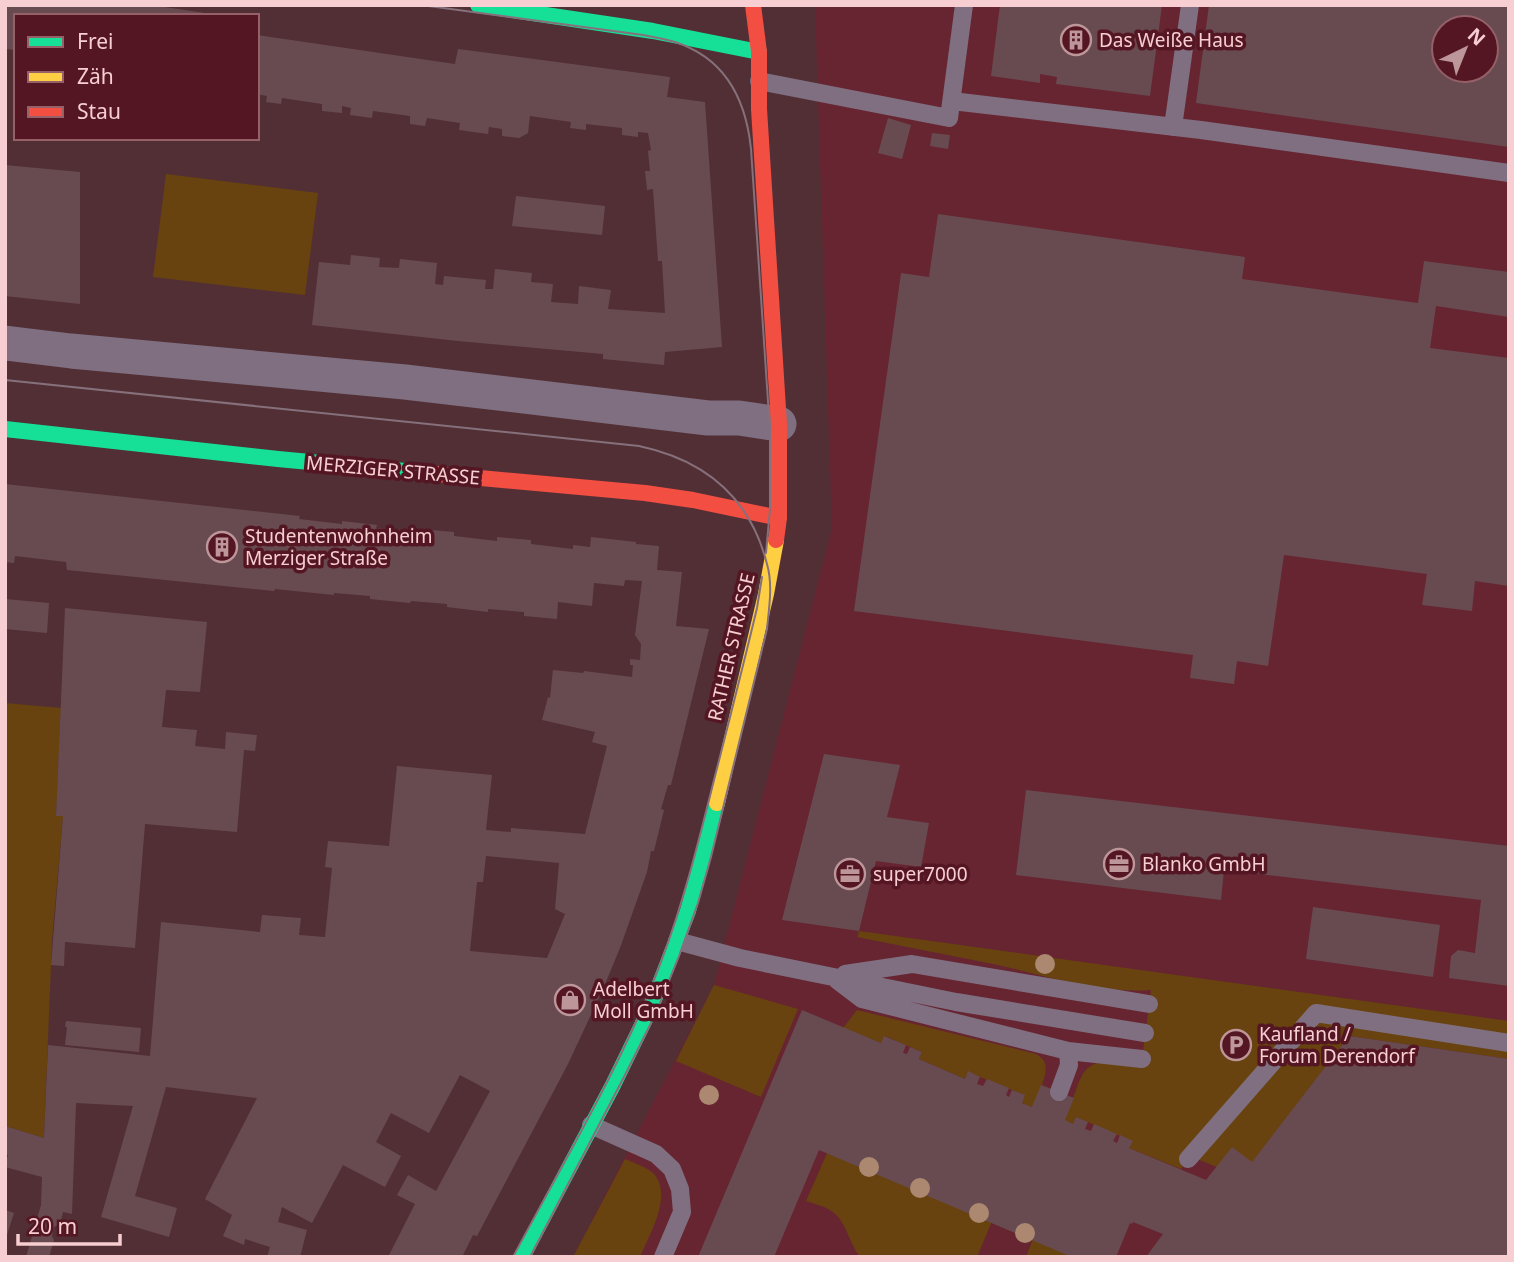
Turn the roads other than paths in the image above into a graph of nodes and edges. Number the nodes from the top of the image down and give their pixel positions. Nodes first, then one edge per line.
1 (478, 5) edge
2 (753, 5) edge
3 (964, 5) edge
4 (1190, 5) edge
5 (759, 52) junction
6 (759, 81) junction
7 (951, 100) junction
8 (1173, 127) junction
9 (1509, 173) edge
10 (5, 343) edge
11 (779, 424) junction
12 (5, 429) edge
13 (779, 518) junction
14 (677, 941) junction
15 (831, 976) junction
16 (1149, 1004) dead end
17 (1145, 1033) dead end
18 (1509, 1043) edge
19 (1068, 1051) junction
20 (1142, 1059) dead end
21 (1059, 1092) dead end
22 (591, 1125) junction
23 (1188, 1159) dead end
24 (522, 1257) edge
25 (663, 1257) edge

1 - 5 street
2 - 5 street, RATHER STRASSE
3 - 7 lane
4 - 8 lane
5 - 6 street, RATHER STRASSE
6 - 7 lane
6 - 11 street, RATHER STRASSE
7 - 8 lane
8 - 9 lane
10 - 11 street
11 - 13 street, RATHER STRASSE
12 - 13 street, MERZIGER STRASSE
13 - 14 street, RATHER STRASSE
14 - 15 lane
14 - 22 street, RATHER STRASSE
15 - 16 lane
15 - 17 lane
15 - 19 lane
18 - 23 lane
19 - 20 lane
19 - 21 lane
22 - 24 street, RATHER STRASSE
22 - 25 lane

